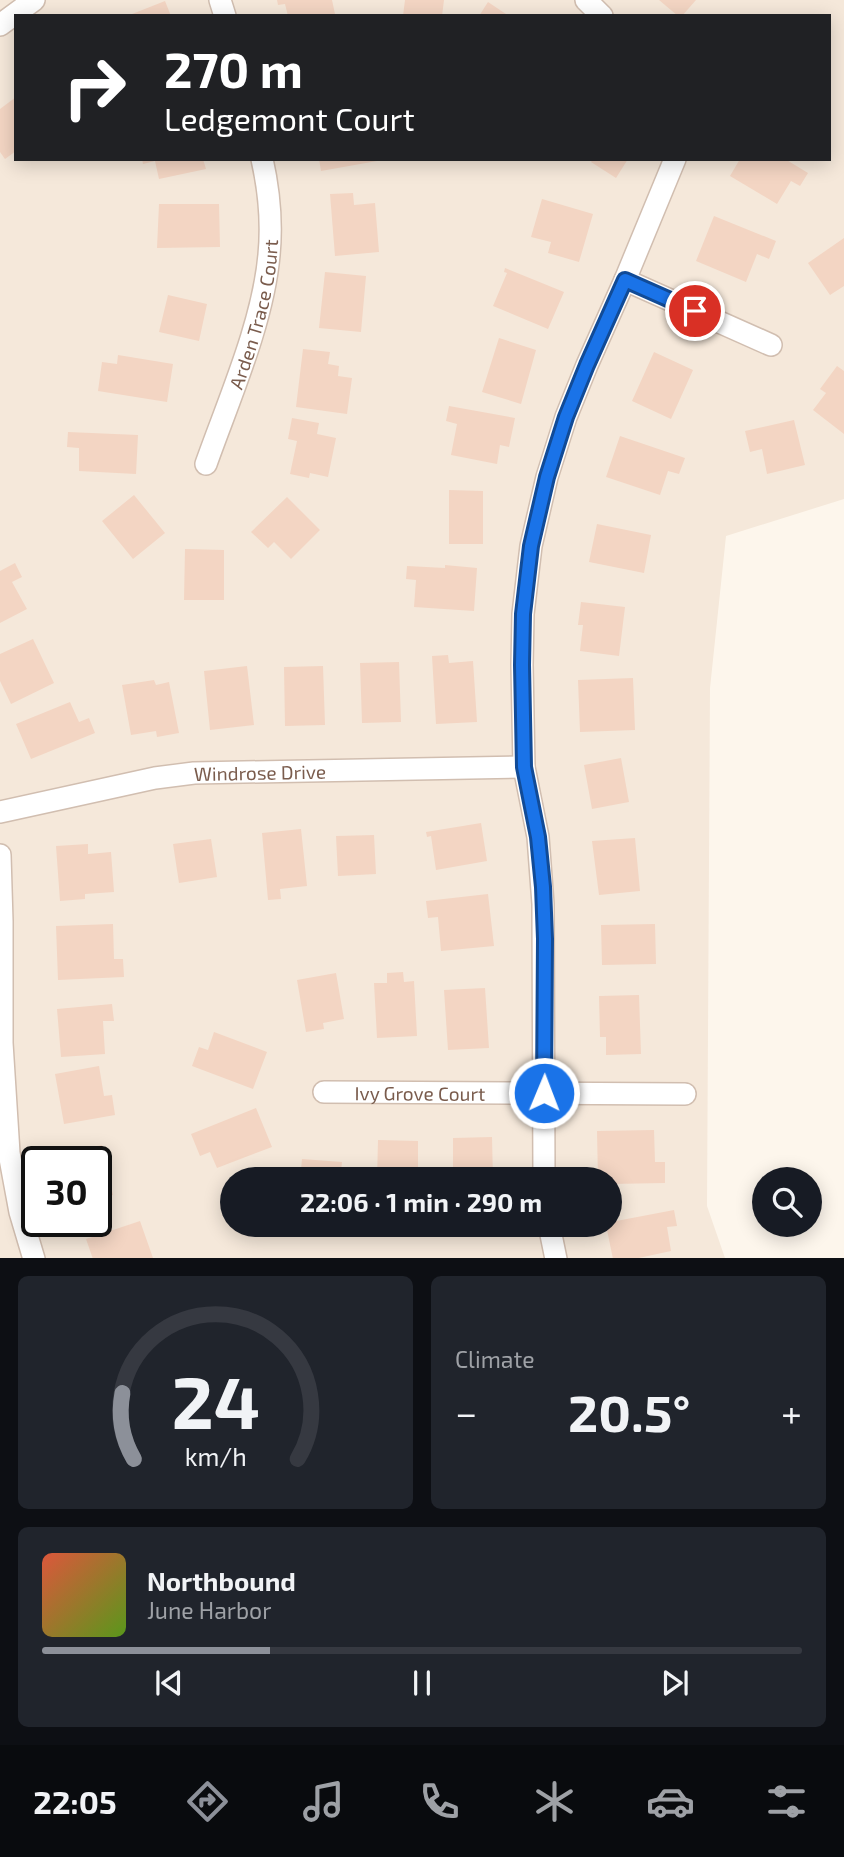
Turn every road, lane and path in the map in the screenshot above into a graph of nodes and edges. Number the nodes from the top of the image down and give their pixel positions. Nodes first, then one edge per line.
1 (34, 0) edge
2 (586, 0) edge
3 (15, 14) edge
4 (600, 14) edge
5 (262, 161) edge
6 (674, 161) edge
7 (625, 280) junction
8 (771, 345) dead end
9 (206, 464) dead end
10 (524, 767) junction
11 (0, 812) edge
12 (0, 855) edge
13 (324, 1092) dead end
14 (544, 1093) junction
15 (685, 1094) dead end
16 (544, 1167) edge
17 (552, 1237) edge
18 (34, 1258) edge
19 (556, 1258) edge

1 - 3 street
2 - 4 street
5 - 9 street, Arden Trace Court
6 - 7 street
7 - 8 street
7 - 10 street
10 - 11 street, Windrose Drive
10 - 14 street
12 - 18 street
13 - 14 street, Ivy Grove Court
14 - 15 street, Ivy Grove Court
14 - 16 street
17 - 19 street

